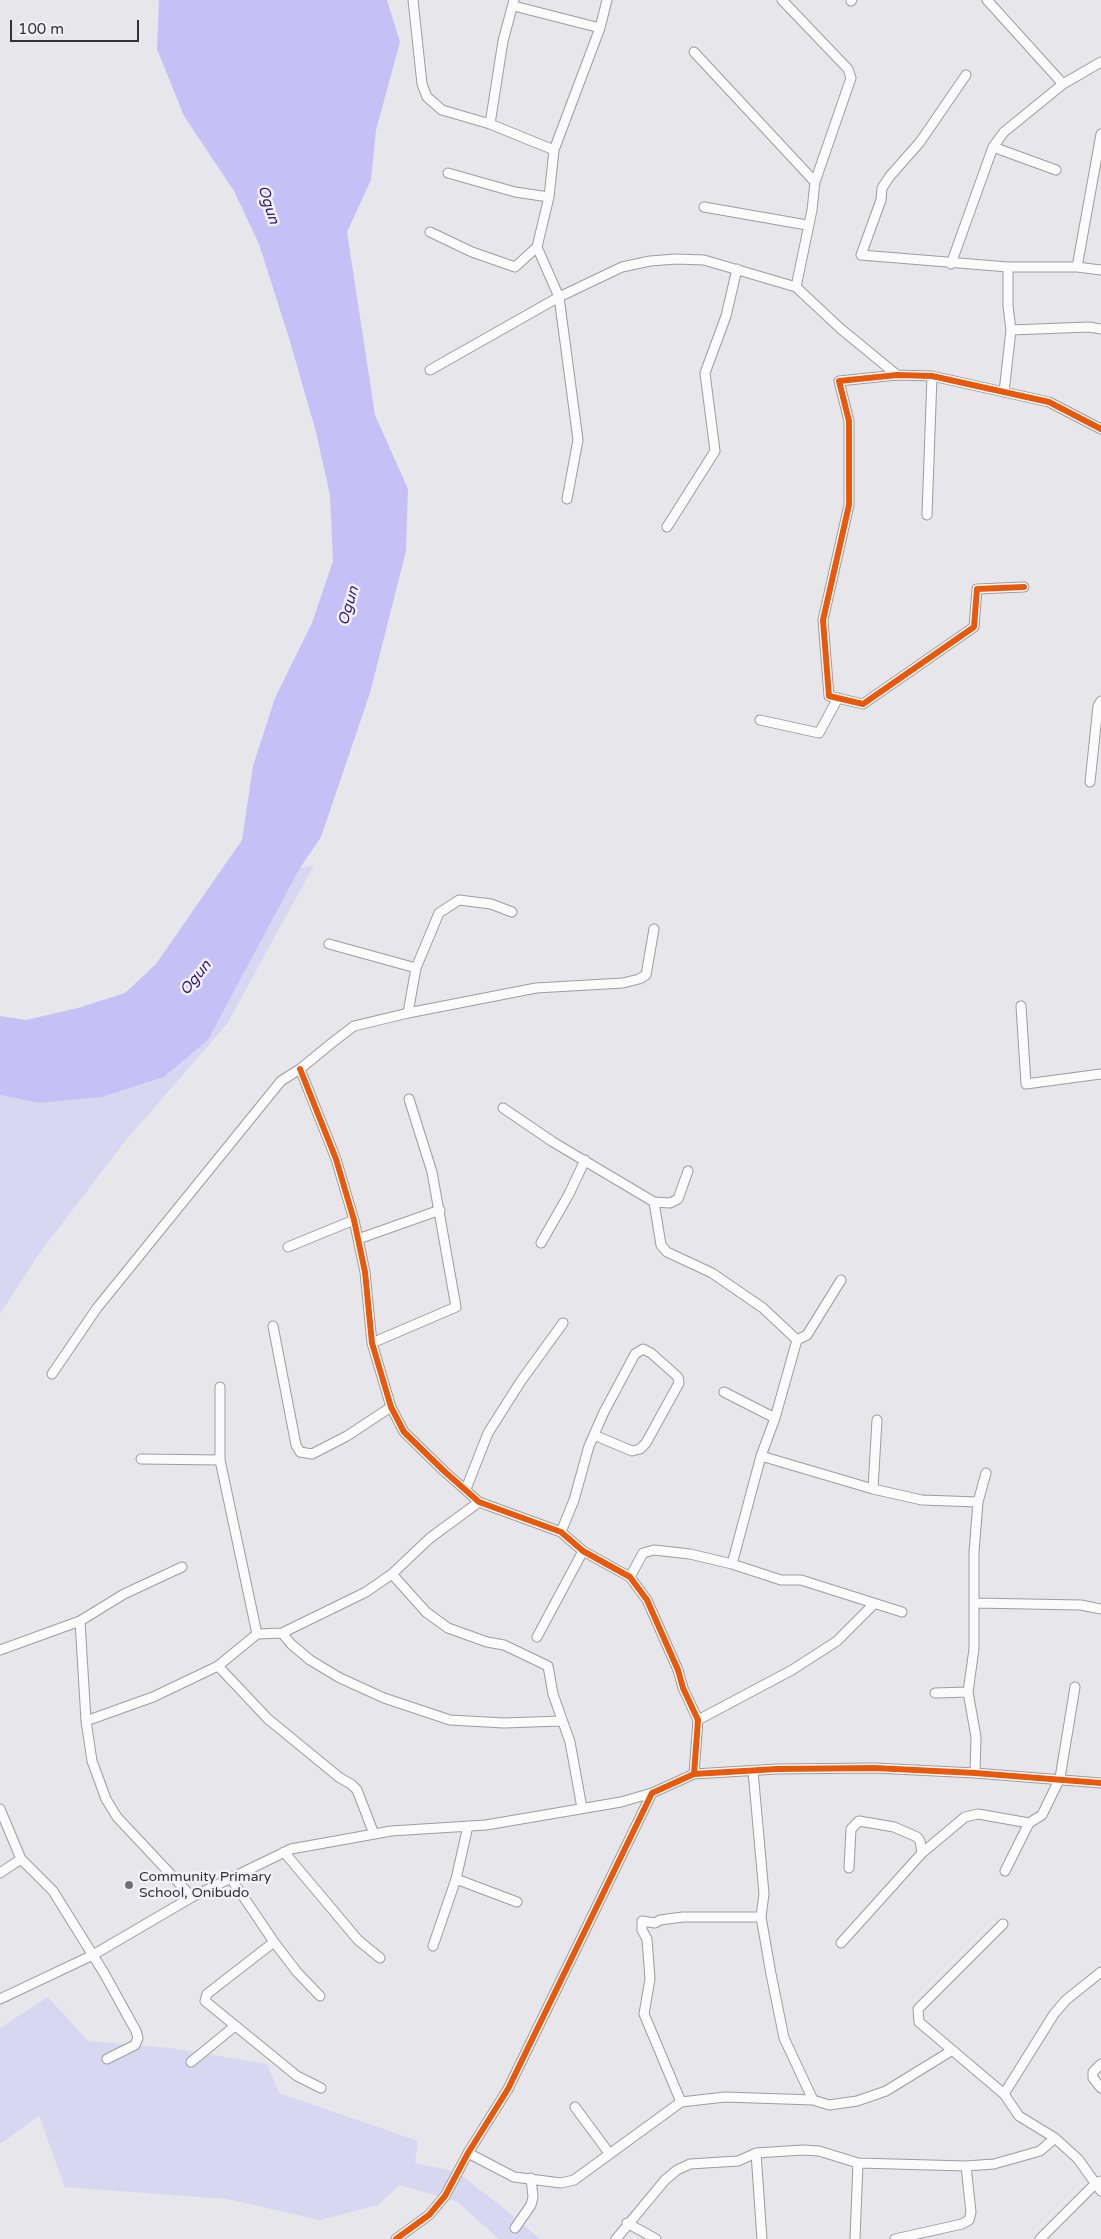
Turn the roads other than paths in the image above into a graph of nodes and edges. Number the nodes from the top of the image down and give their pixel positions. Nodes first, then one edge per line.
1 (413, 0) edge
2 (607, 0) edge
3 (782, 0) edge
4 (986, 0) edge
5 (514, 3) edge
6 (600, 28) junction
7 (694, 52) dead end
8 (1101, 62) edge
9 (966, 75) dead end
10 (1063, 84) junction
11 (490, 124) junction
12 (1101, 134) edge
13 (993, 147) junction
14 (554, 150) junction
15 (1056, 170) dead end
16 (448, 174) dead end
17 (815, 182) junction
18 (549, 197) junction
19 (704, 207) dead end
20 (807, 225) junction
21 (430, 232) dead end
22 (537, 248) junction
23 (951, 264) junction
24 (1008, 267) junction
25 (1077, 267) junction
26 (737, 270) junction
27 (1101, 270) edge
28 (796, 288) junction
29 (559, 297) junction
30 (1101, 329) edge
31 (1011, 330) junction
32 (430, 370) dead end
33 (897, 374) junction
34 (932, 376) junction
35 (1004, 392) junction
36 (1101, 429) edge
37 (567, 499) dead end
38 (927, 516) dead end
39 (667, 527) dead end
40 (1024, 587) dead end
41 (838, 698) junction
42 (1101, 702) edge
43 (760, 720) dead end
44 (1098, 732) edge
45 (1090, 782) dead end
46 (512, 912) dead end
47 (654, 929) dead end
48 (329, 944) dead end
49 (416, 968) junction
50 (1021, 1006) dead end
51 (408, 1013) junction
52 (300, 1069) junction
53 (1101, 1074) edge
54 (409, 1099) dead end
55 (503, 1108) dead end
56 (585, 1160) junction
57 (688, 1171) dead end
58 (654, 1202) junction
59 (440, 1210) junction
60 (354, 1220) junction
61 (358, 1239) junction
62 (541, 1242) dead end
63 (288, 1247) dead end
64 (841, 1280) dead end
65 (562, 1323) dead end
66 (273, 1326) dead end
67 (797, 1340) junction
68 (372, 1343) junction
69 (52, 1374) dead end
70 (220, 1387) dead end
71 (724, 1392) dead end
72 (390, 1407) junction
73 (775, 1418) junction
74 (876, 1420) dead end
75 (594, 1435) junction
76 (761, 1456) junction
77 (141, 1459) dead end
78 (220, 1460) junction
79 (986, 1473) dead end
80 (466, 1489) junction
81 (873, 1489) junction
82 (479, 1502) junction
83 (978, 1502) junction
84 (561, 1532) junction
85 (583, 1551) junction
86 (732, 1564) junction
87 (182, 1568) dead end
88 (392, 1574) junction
89 (630, 1577) junction
90 (974, 1603) junction
91 (874, 1604) junction
92 (1101, 1608) edge
93 (902, 1612) dead end
94 (80, 1621) junction
95 (282, 1633) junction
96 (257, 1634) junction
97 (537, 1637) dead end
98 (0, 1650) edge
99 (218, 1666) junction
100 (1075, 1687) dead end
101 (968, 1692) junction
102 (935, 1693) dead end
103 (698, 1720) junction
104 (86, 1721) junction
105 (561, 1721) junction
106 (753, 1772) junction
107 (975, 1772) junction
108 (694, 1774) junction
109 (1060, 1778) junction
110 (1101, 1783) edge
111 (652, 1794) junction
112 (582, 1808) junction
113 (0, 1809) edge
114 (1029, 1823) junction
115 (468, 1826) junction
116 (374, 1834) junction
117 (284, 1852) junction
118 (922, 1854) junction
119 (21, 1859) junction
120 (849, 1868) dead end
121 (1004, 1871) dead end
122 (0, 1873) edge
123 (230, 1877) junction
124 (456, 1879) junction
125 (192, 1898) junction
126 (517, 1902) dead end
127 (761, 1917) junction
128 (1003, 1924) dead end
129 (274, 1942) junction
130 (841, 1943) dead end
131 (433, 1946) dead end
132 (93, 1955) junction
133 (380, 1958) dead end
134 (1101, 1972) edge
135 (320, 1996) dead end
136 (0, 1999) edge
137 (235, 2026) junction
138 (951, 2051) junction
139 (107, 2059) dead end
140 (191, 2062) dead end
141 (1101, 2064) edge
142 (321, 2088) dead end
143 (1101, 2088) edge
144 (1004, 2094) junction
145 (813, 2100) junction
146 (681, 2102) junction
147 (575, 2107) dead end
148 (1055, 2138) junction
149 (468, 2153) junction
150 (609, 2153) junction
151 (756, 2153) junction
152 (858, 2163) junction
153 (966, 2166) junction
154 (531, 2178) junction
155 (1100, 2185) edge
156 (627, 2223) junction
157 (515, 2228) dead end
158 (396, 2239) edge
159 (616, 2239) edge
160 (656, 2239) edge
161 (762, 2239) edge
162 (855, 2239) edge
163 (895, 2239) edge
164 (1040, 2239) edge

1 - 11 street
2 - 6 street
3 - 17 street
4 - 10 street
5 - 6 street
5 - 11 street
6 - 14 street
7 - 17 street
8 - 10 street
9 - 23 street
10 - 13 street
11 - 14 street
12 - 25 street
13 - 15 street
13 - 23 street
14 - 18 street
16 - 18 street
17 - 20 street
18 - 22 street
19 - 20 street
20 - 28 street
21 - 22 street
22 - 29 street
23 - 24 street
24 - 25 street
24 - 31 street
25 - 27 street
26 - 28 street
26 - 29 street
26 - 39 street
28 - 33 street
29 - 32 street
29 - 37 street
30 - 31 street
31 - 35 street
33 - 34 street
33 - 41 street
34 - 35 street
34 - 38 street
35 - 36 street
40 - 41 street
41 - 43 street
42 - 44 street
44 - 45 street
46 - 49 street
47 - 51 street
48 - 49 street
49 - 51 street
50 - 53 street
51 - 52 street
52 - 60 street
52 - 69 street
54 - 59 street
55 - 56 street
56 - 58 street
56 - 62 street
57 - 58 street
58 - 67 street
59 - 61 street
59 - 68 street
60 - 61 street
60 - 63 street
61 - 68 street
64 - 67 street
65 - 80 street
66 - 72 street
67 - 73 street
68 - 72 street
70 - 78 street
71 - 73 street
72 - 80 street
73 - 76 street
74 - 81 street
75 - 75 street
75 - 84 street
76 - 81 street
76 - 86 street
77 - 78 street
78 - 96 street
79 - 83 street
80 - 82 street
81 - 83 street
82 - 84 street
82 - 88 street
83 - 90 street
84 - 85 street
85 - 89 street
85 - 97 street
86 - 89 street
86 - 91 street
87 - 94 street
88 - 95 street
88 - 105 street
89 - 103 street
90 - 92 street
90 - 101 street
91 - 93 street
91 - 103 street
94 - 98 street
94 - 104 street
95 - 96 street
95 - 105 street
96 - 99 street
99 - 104 street
99 - 116 street
100 - 109 street
101 - 102 street
101 - 107 street
103 - 108 street
104 - 125 street
105 - 112 street
106 - 107 street
106 - 108 street
106 - 127 street
107 - 109 street
108 - 111 street
109 - 110 street
109 - 114 street
111 - 112 street
111 - 149 street
112 - 115 street
113 - 119 street
114 - 118 street
114 - 121 street
115 - 116 street
115 - 124 street
116 - 117 street
117 - 123 street
117 - 133 street
118 - 120 street
118 - 130 street
119 - 122 street
119 - 132 street
123 - 125 street
123 - 129 street
124 - 126 street
124 - 131 street
125 - 132 street
127 - 145 street
127 - 146 street
128 - 138 street
129 - 135 street
129 - 137 street
132 - 136 street
132 - 139 street
134 - 144 street
137 - 140 street
137 - 142 street
138 - 144 street
138 - 145 street
141 - 143 street
144 - 148 street
145 - 146 street
146 - 150 street
147 - 150 street
148 - 153 street
148 - 155 street
149 - 154 street
149 - 158 street
150 - 154 street
151 - 152 street
151 - 156 street
151 - 161 street
152 - 153 street
152 - 162 street
153 - 163 street
154 - 157 street
155 - 164 street
156 - 159 street
156 - 160 street

